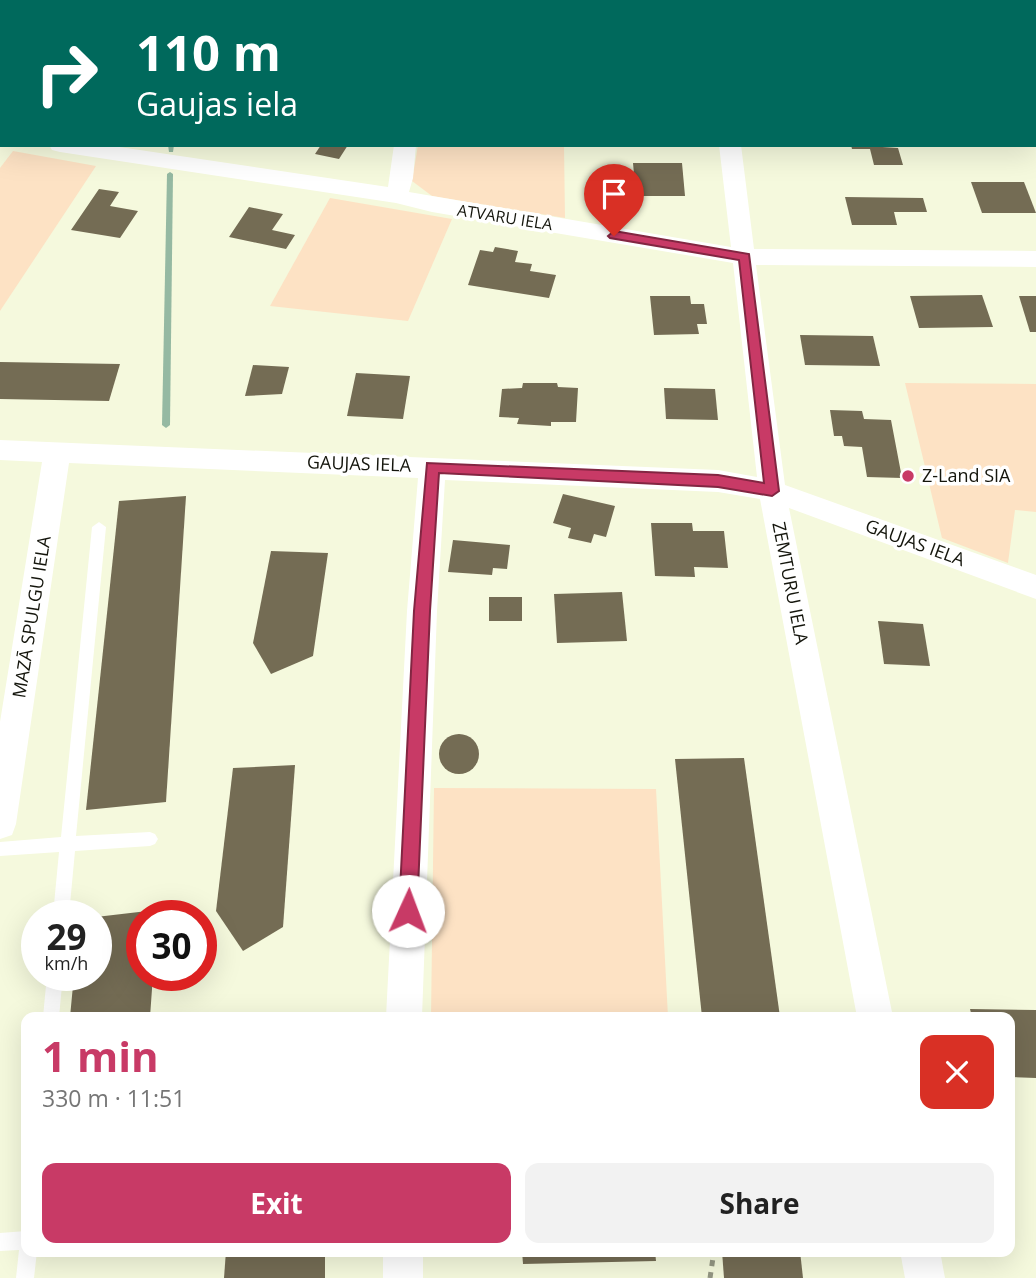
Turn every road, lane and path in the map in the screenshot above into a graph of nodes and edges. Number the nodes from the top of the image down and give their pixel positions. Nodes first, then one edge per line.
1 (73, 147) edge
2 (405, 147) edge
3 (730, 147) edge
4 (396, 196) junction
5 (744, 257) junction
6 (1036, 259) edge
7 (0, 450) edge
8 (57, 451) junction
9 (432, 467) junction
10 (772, 491) junction
11 (99, 527) dead end
12 (1036, 587) edge
13 (0, 824) edge
14 (150, 839) dead end
15 (68, 844) junction
16 (0, 849) edge
17 (62, 900) edge
18 (53, 991) edge
19 (51, 1012) edge
20 (404, 1012) edge
21 (874, 1012) edge
22 (21, 1240) edge
23 (0, 1242) edge
24 (27, 1257) edge
25 (403, 1257) edge
26 (713, 1257) edge
27 (921, 1257) edge
28 (25, 1278) edge
29 (403, 1278) edge
30 (710, 1278) edge
31 (925, 1278) edge

1 - 4 street, ATVARU IELA
2 - 4 street
3 - 5 street, ZEMTURU IELA
4 - 5 street, ATVARU IELA
5 - 6 street, ATVARU IELA
5 - 10 street, ZEMTURU IELA
7 - 8 street, GAUJAS IELA
8 - 9 street, GAUJAS IELA
8 - 13 street, MAZĀ SPULGU IELA
9 - 10 street, GAUJAS IELA
9 - 20 street
10 - 12 street, GAUJAS IELA
10 - 21 street, ZEMTURU IELA
11 - 15 lane
14 - 15 lane
15 - 16 lane
15 - 17 lane
18 - 19 lane
22 - 23 lane
24 - 28 lane
25 - 29 street
26 - 30 path
27 - 31 street

